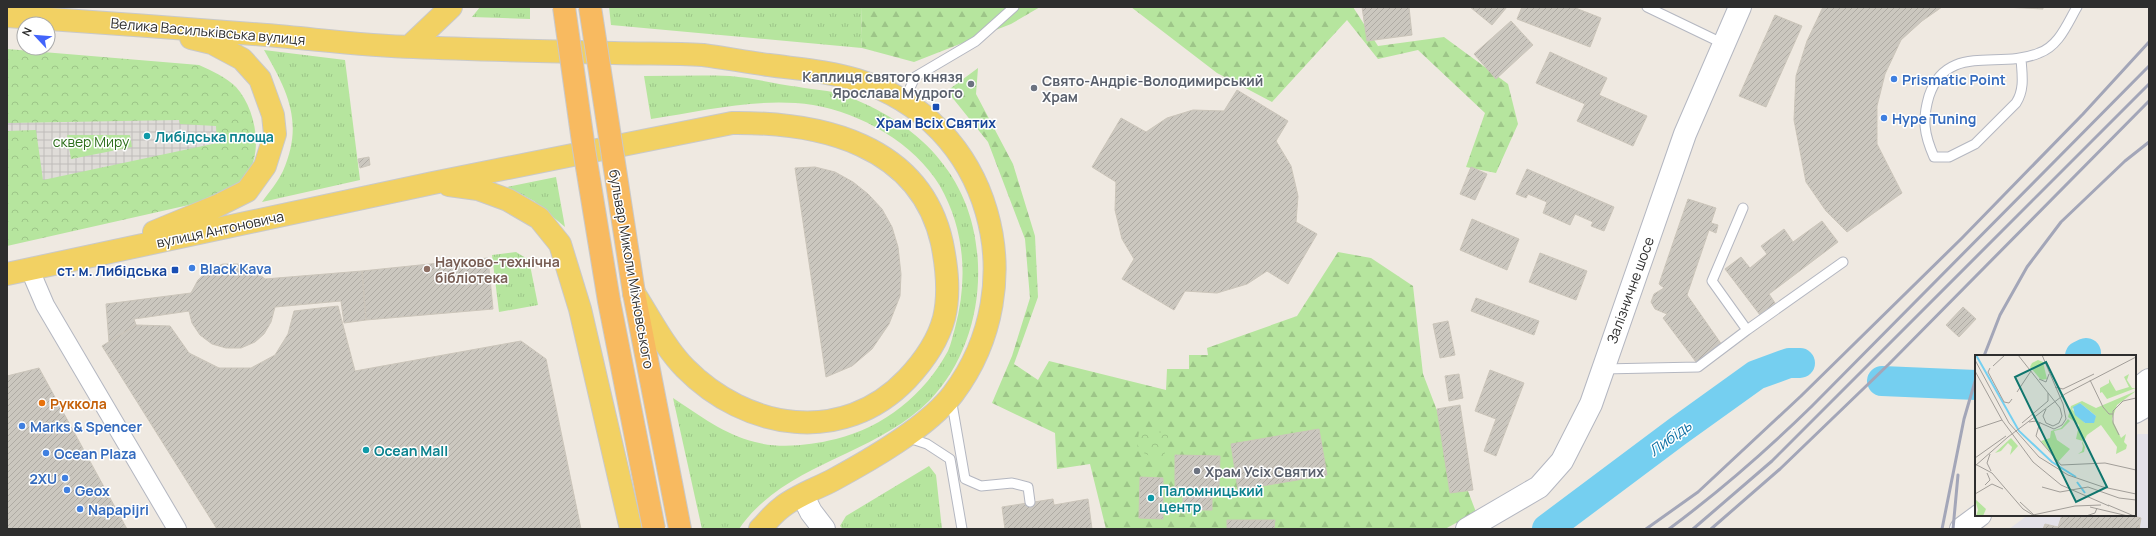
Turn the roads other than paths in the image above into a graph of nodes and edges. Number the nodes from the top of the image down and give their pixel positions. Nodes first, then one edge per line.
1 (451, 7) edge
2 (564, 7) edge
3 (590, 7) edge
4 (1014, 7) edge
5 (1647, 7) edge
6 (1740, 7) edge
7 (2077, 7) edge
8 (1665, 11) edge
9 (7, 16) edge
10 (130, 24) junction
11 (1724, 44) junction
12 (408, 47) junction
13 (2021, 59) junction
14 (904, 102) junction
15 (433, 183) junction
16 (1743, 208) dead end
17 (104, 253) junction
18 (1843, 262) dead end
19 (30, 270) junction
20 (7, 274) edge
21 (634, 293) junction
22 (1747, 330) junction
23 (1602, 369) junction
24 (2149, 380) edge
25 (951, 397) junction
26 (2141, 406) edge
27 (904, 436) junction
28 (803, 496) junction
29 (1030, 502) dead end
30 (1979, 516) edge
31 (177, 529) edge
32 (631, 529) edge
33 (654, 529) edge
34 (680, 529) edge
35 (760, 529) edge
36 (824, 529) edge
37 (962, 529) edge
38 (1467, 529) edge
39 (1961, 529) edge

1 - 12 main road
2 - 33 highway, бульвар Миколи Міхновського, bridge
3 - 21 highway, бульвар Миколи Міхновського, bridge
4 - 14 lane
5 - 8 lane
6 - 11 street, Залізничне шосе
7 - 13 lane
8 - 11 lane
9 - 10 main road, Велика Васильківська вулиця
10 - 12 main road, Велика Васильківська вулиця
10 - 17 main road
11 - 23 street, Залізничне шосе
12 - 14 main road, Велика Васильківська вулиця
13 - 13 lane
14 - 25 main road, Велика Васильківська вулиця
15 - 17 main road, вулиця Антоновича
15 - 21 main road, вулиця Антоновича
15 - 32 main road
16 - 22 lane
17 - 19 main road, вулиця Антоновича
18 - 22 lane
19 - 20 main road, вулиця Антоновича
19 - 31 street
21 - 34 highway, бульвар Миколи Міхновського
22 - 23 lane
23 - 38 street, Залізничне шосе
24 - 26 street
25 - 27 main road, Велика Васильківська вулиця
25 - 29 lane
27 - 28 main road, Велика Васильківська вулиця
27 - 37 lane
28 - 35 main road, Велика Васильківська вулиця
28 - 36 street
30 - 39 street

